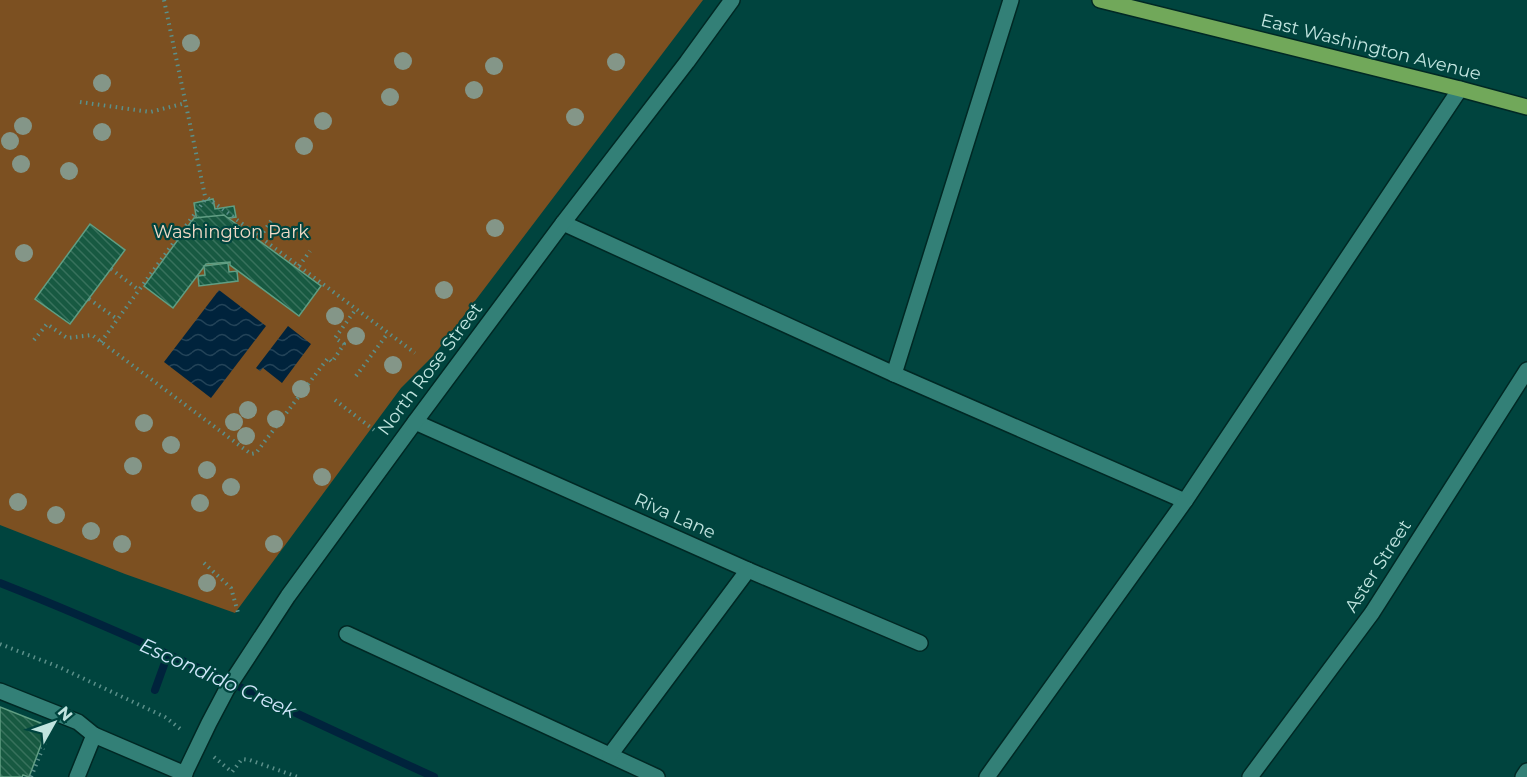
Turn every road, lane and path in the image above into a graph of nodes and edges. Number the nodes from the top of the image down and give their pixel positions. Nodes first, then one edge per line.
1 (164, 0) edge
2 (732, 0) edge
3 (1011, 0) edge
4 (1100, 0) edge
5 (1460, 89) junction
6 (80, 102) dead end
7 (186, 104) junction
8 (1527, 107) edge
9 (207, 197) junction
10 (271, 221) dead end
11 (563, 223) junction
12 (260, 237) junction
13 (310, 251) dead end
14 (299, 266) junction
15 (111, 269) dead end
16 (139, 290) junction
17 (89, 299) dead end
18 (356, 309) junction
19 (117, 320) junction
20 (388, 333) junction
21 (34, 340) dead end
22 (101, 342) junction
23 (415, 353) dead end
24 (1527, 370) edge
25 (894, 374) junction
26 (356, 376) dead end
27 (334, 400) dead end
28 (415, 422) junction
29 (374, 430) dead end
30 (1185, 501) junction
31 (204, 563) dead end
32 (748, 570) junction
33 (239, 616) dead end
34 (347, 634) dead end
35 (920, 643) dead end
36 (0, 644) edge
37 (0, 691) edge
38 (57, 713) junction
39 (93, 735) junction
40 (199, 744) junction
41 (610, 755) junction
42 (1527, 771) edge
43 (184, 776) edge
44 (32, 777) edge
45 (77, 777) edge
46 (298, 777) edge
47 (657, 777) edge
48 (987, 777) edge
49 (1250, 777) edge
50 (1523, 777) edge

1 - 7 path
2 - 11 street, North Rose Street
3 - 25 street
4 - 5 main road, East Washington Avenue
5 - 8 main road, East Washington Avenue
5 - 30 street
6 - 7 path
7 - 9 path
9 - 12 path
9 - 16 path
10 - 12 path
11 - 25 street
11 - 28 street, North Rose Street
12 - 14 path
13 - 14 path
14 - 18 path
15 - 16 path
16 - 19 path
17 - 19 path
18 - 20 path
18 - 22 path
19 - 22 path
20 - 23 path
20 - 26 path
21 - 22 path
24 - 49 street, Aster Street
25 - 30 street
27 - 29 path
28 - 32 street, Riva Lane
28 - 40 street, North Rose Street
30 - 48 street
31 - 33 path
32 - 35 street, Riva Lane
32 - 41 street
34 - 41 street
36 - 40 path
37 - 38 street
38 - 39 street
38 - 44 path
39 - 43 street
39 - 45 street
40 - 43 street, North Rose Street
40 - 46 path
41 - 47 street
42 - 50 street

